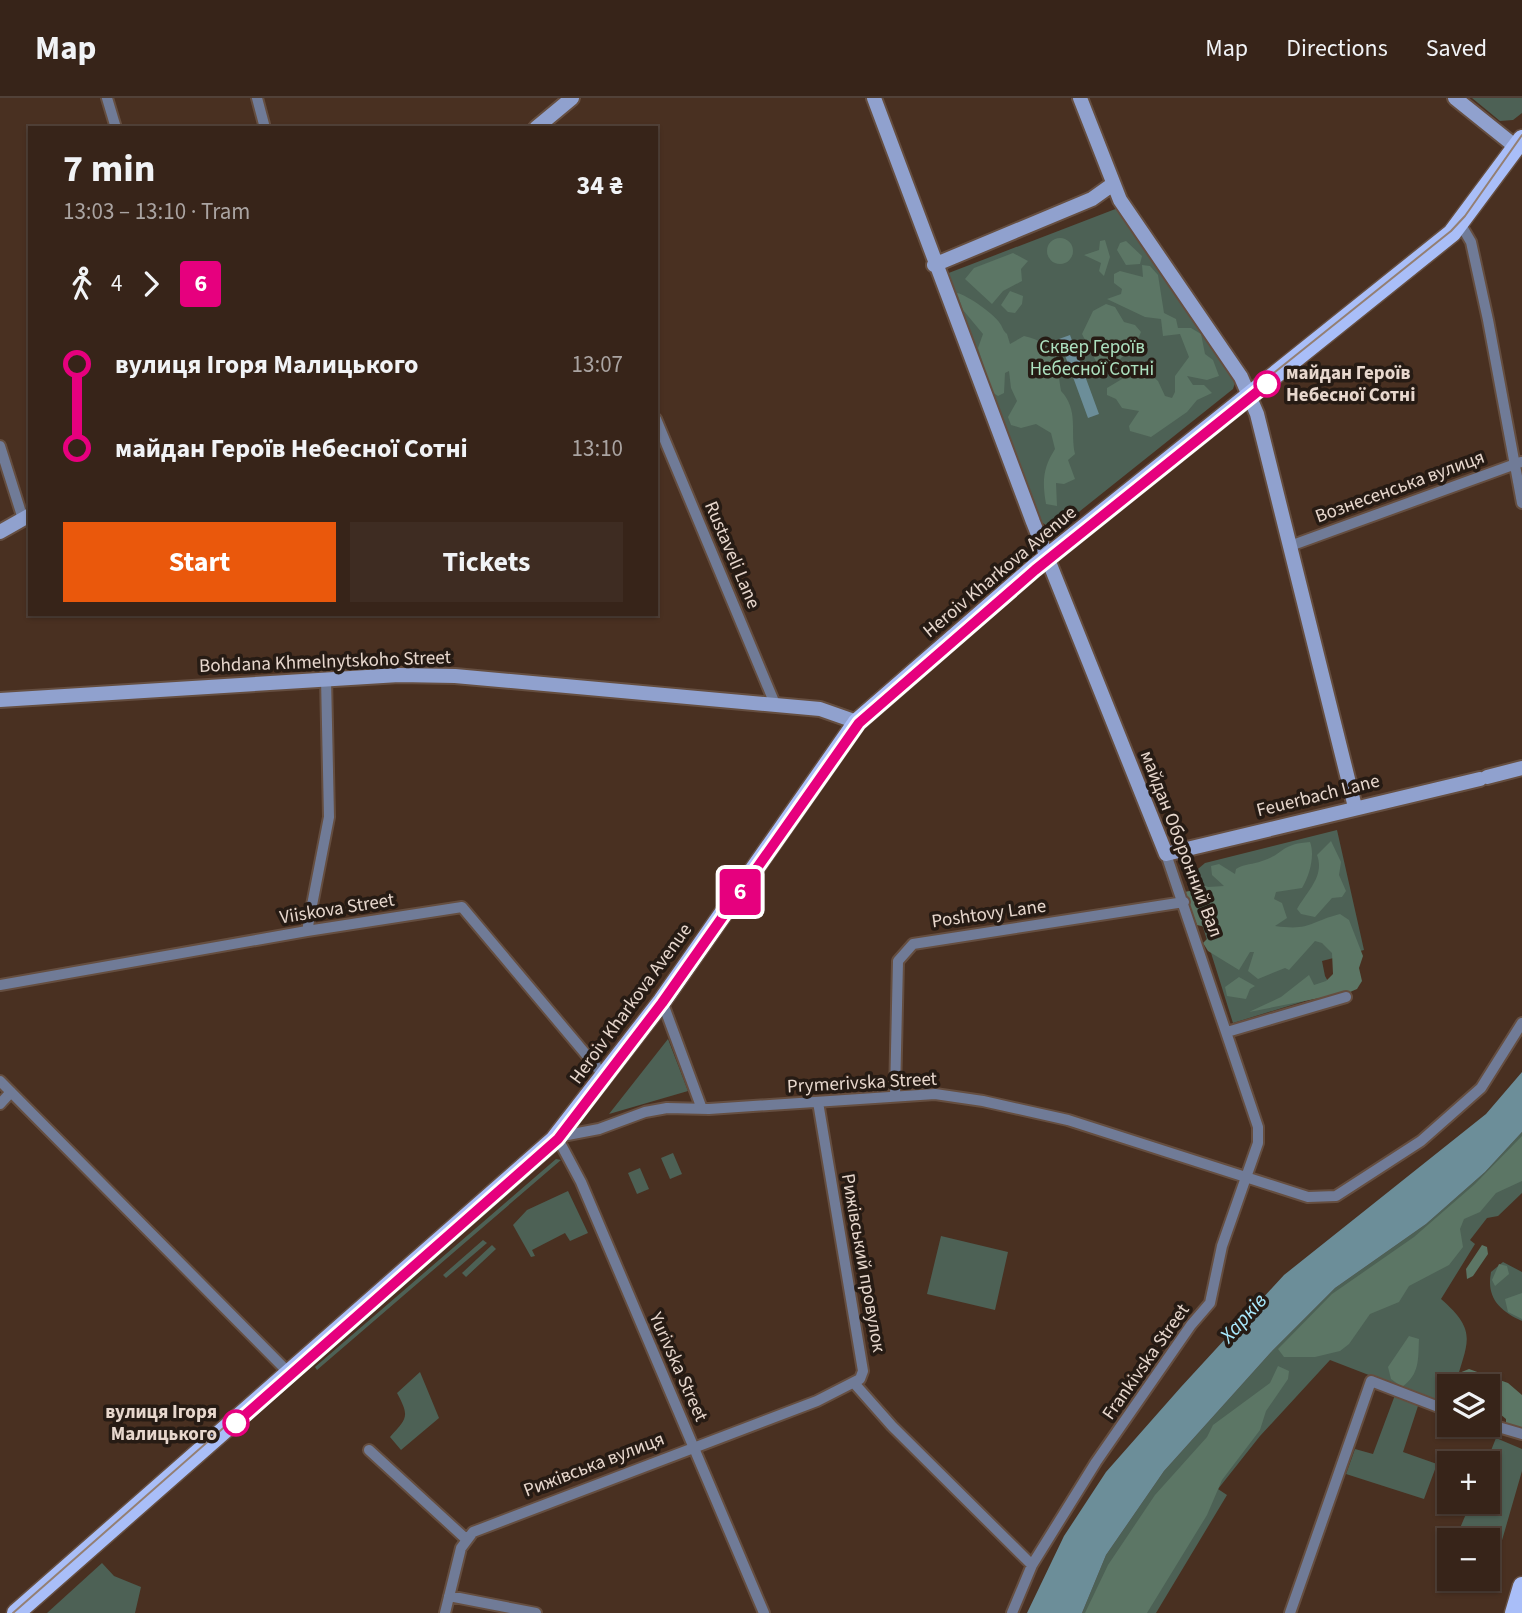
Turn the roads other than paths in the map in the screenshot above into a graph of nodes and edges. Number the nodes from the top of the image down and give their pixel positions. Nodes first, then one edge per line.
1 (107, 98) edge
2 (257, 98) edge
3 (572, 98) edge
4 (874, 98) edge
5 (1080, 98) edge
6 (1455, 98) edge
7 (115, 126) edge
8 (264, 126) edge
9 (538, 126) edge
10 (1519, 143) edge
11 (1113, 184) junction
12 (1461, 225) junction
13 (934, 265) junction
14 (1250, 396) junction
15 (658, 424) edge
16 (0, 446) edge
17 (1519, 463) edge
18 (1522, 503) edge
19 (26, 517) edge
20 (0, 532) edge
21 (1290, 546) junction
22 (1047, 558) junction
23 (326, 678) junction
24 (0, 700) edge
25 (775, 705) junction
26 (857, 722) junction
27 (1522, 768) edge
28 (1355, 807) junction
29 (1166, 854) junction
30 (1184, 902) junction
31 (307, 931) junction
32 (0, 985) edge
33 (1346, 997) dead end
34 (662, 1001) junction
35 (1522, 1023) edge
36 (1227, 1032) junction
37 (606, 1076) junction
38 (0, 1082) edge
39 (11, 1092) junction
40 (895, 1094) junction
41 (818, 1102) junction
42 (0, 1104) edge
43 (702, 1109) junction
44 (557, 1137) junction
45 (1245, 1179) junction
46 (287, 1371) junction
47 (854, 1383) junction
48 (1437, 1406) edge
49 (1500, 1428) edge
50 (1522, 1434) edge
51 (693, 1446) junction
52 (369, 1450) dead end
53 (466, 1539) junction
54 (1032, 1565) junction
55 (1522, 1586) edge
56 (449, 1596) junction
57 (16, 1613) edge
58 (445, 1613) edge
59 (536, 1613) edge
60 (764, 1613) edge
61 (1012, 1613) edge
62 (1290, 1613) edge
63 (1514, 1613) edge

1 - 7 street
2 - 8 street
3 - 9 main road
4 - 13 main road
5 - 11 main road
6 - 10 main road
10 - 12 main road, Heroiv Kharkova Avenue
11 - 13 main road
11 - 14 main road
12 - 14 main road, Heroiv Kharkova Avenue
12 - 17 street
13 - 22 main road
14 - 21 main road
14 - 22 main road, Heroiv Kharkova Avenue
15 - 25 street, Rustaveli Lane
16 - 19 street
17 - 18 street
17 - 21 street, Вознесенська вулиця
19 - 20 main road
21 - 28 main road
22 - 26 main road, Heroiv Kharkova Avenue
22 - 29 main road, майдан Оборонний Вал
23 - 24 main road, Bohdana Khmelnytskoho Street
23 - 25 main road, Bohdana Khmelnytskoho Street
23 - 31 street
25 - 26 main road, Bohdana Khmelnytskoho Street
26 - 34 main road, Heroiv Kharkova Avenue
27 - 28 main road, Feuerbach Lane
28 - 29 main road, Feuerbach Lane
29 - 30 street, майдан Оборонний Вал
30 - 36 street, майдан Оборонний Вал
30 - 40 street, Poshtovy Lane
31 - 32 street, Viiskova Street
31 - 37 street, Viiskova Street
33 - 36 street
34 - 37 main road, Heroiv Kharkova Avenue
34 - 43 street
35 - 45 street, Prymerivska Street
36 - 45 street, Frankivska Street
37 - 44 main road, Heroiv Kharkova Avenue
38 - 39 street
39 - 42 street
39 - 46 street
40 - 41 street, Prymerivska Street
40 - 45 street, Prymerivska Street
41 - 43 street, Prymerivska Street
41 - 47 street, Рижівський провулок
43 - 44 street, Prymerivska Street
44 - 46 main road, Heroiv Kharkova Avenue
44 - 51 street, Yurivska Street
45 - 54 street, Frankivska Street
46 - 57 main road, Heroiv Kharkova Avenue
47 - 51 street, Рижівська вулиця
47 - 54 street
48 - 62 street
49 - 50 street
51 - 53 street, Рижівська вулиця
51 - 60 street, Yurivska Street
52 - 53 street
53 - 56 street
54 - 61 street, Frankivska Street
55 - 63 main road
56 - 58 street
56 - 59 street

